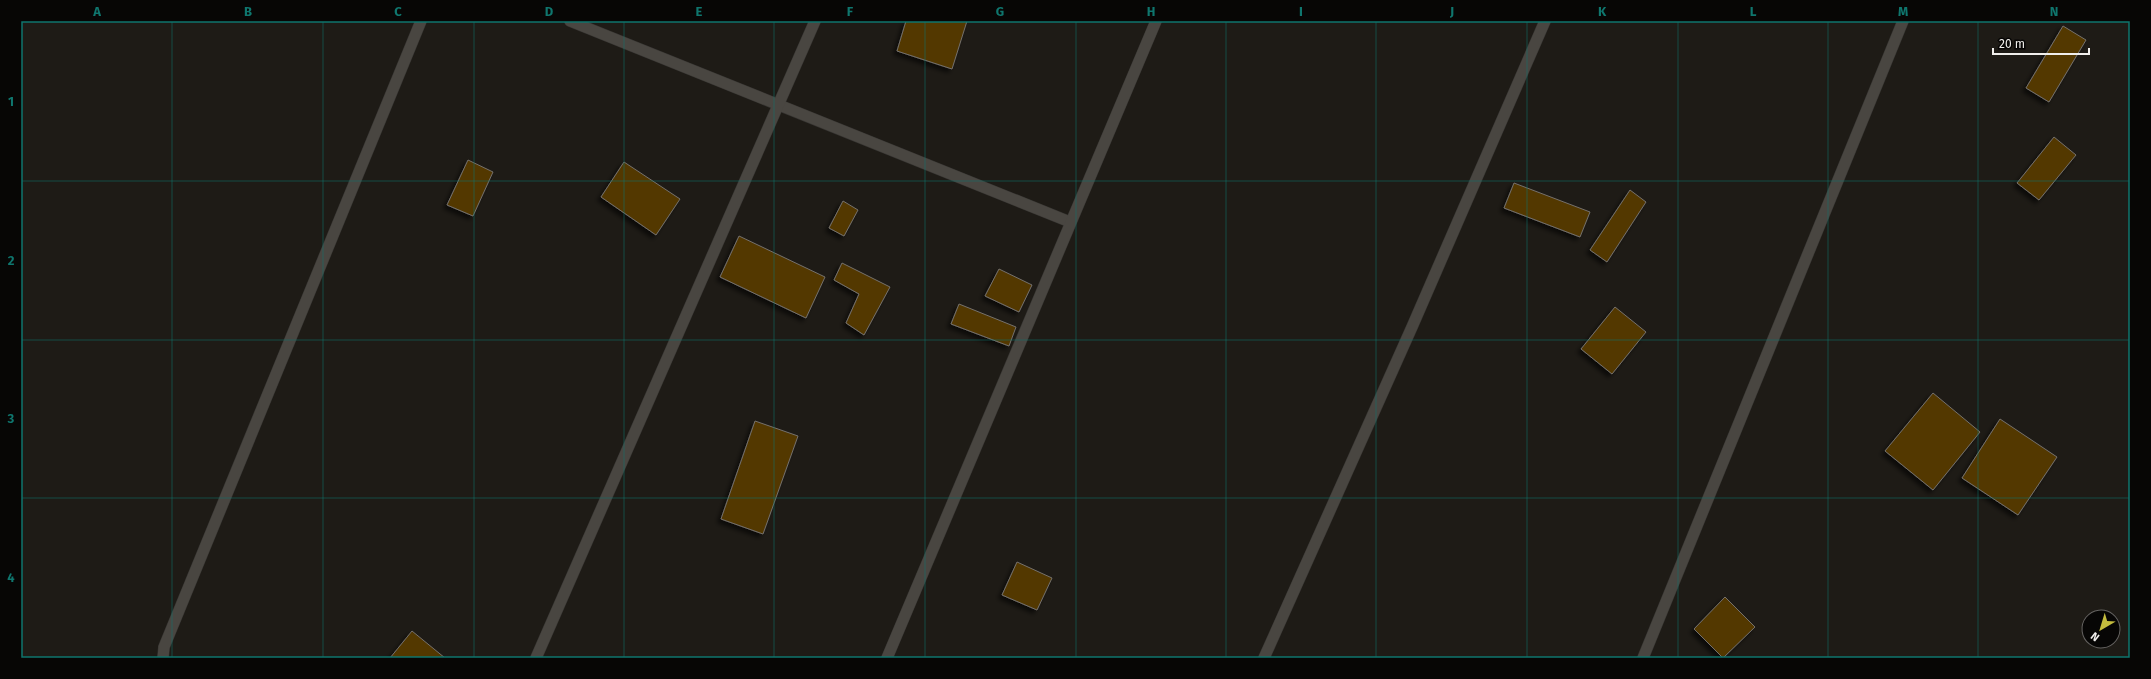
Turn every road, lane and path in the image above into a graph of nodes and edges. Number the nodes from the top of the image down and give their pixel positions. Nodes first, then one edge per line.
1 (421, 21) edge
2 (570, 21) edge
3 (815, 21) edge
4 (1156, 21) edge
5 (1544, 21) edge
6 (1903, 21) edge
7 (778, 105) junction
8 (1070, 222) junction
9 (163, 658) edge
10 (536, 658) edge
11 (887, 658) edge
12 (1264, 658) edge
13 (1644, 658) edge

1 - 9 street
2 - 7 street
3 - 7 street
4 - 8 street
5 - 12 street
6 - 13 street
7 - 8 street
7 - 10 street
8 - 11 street

